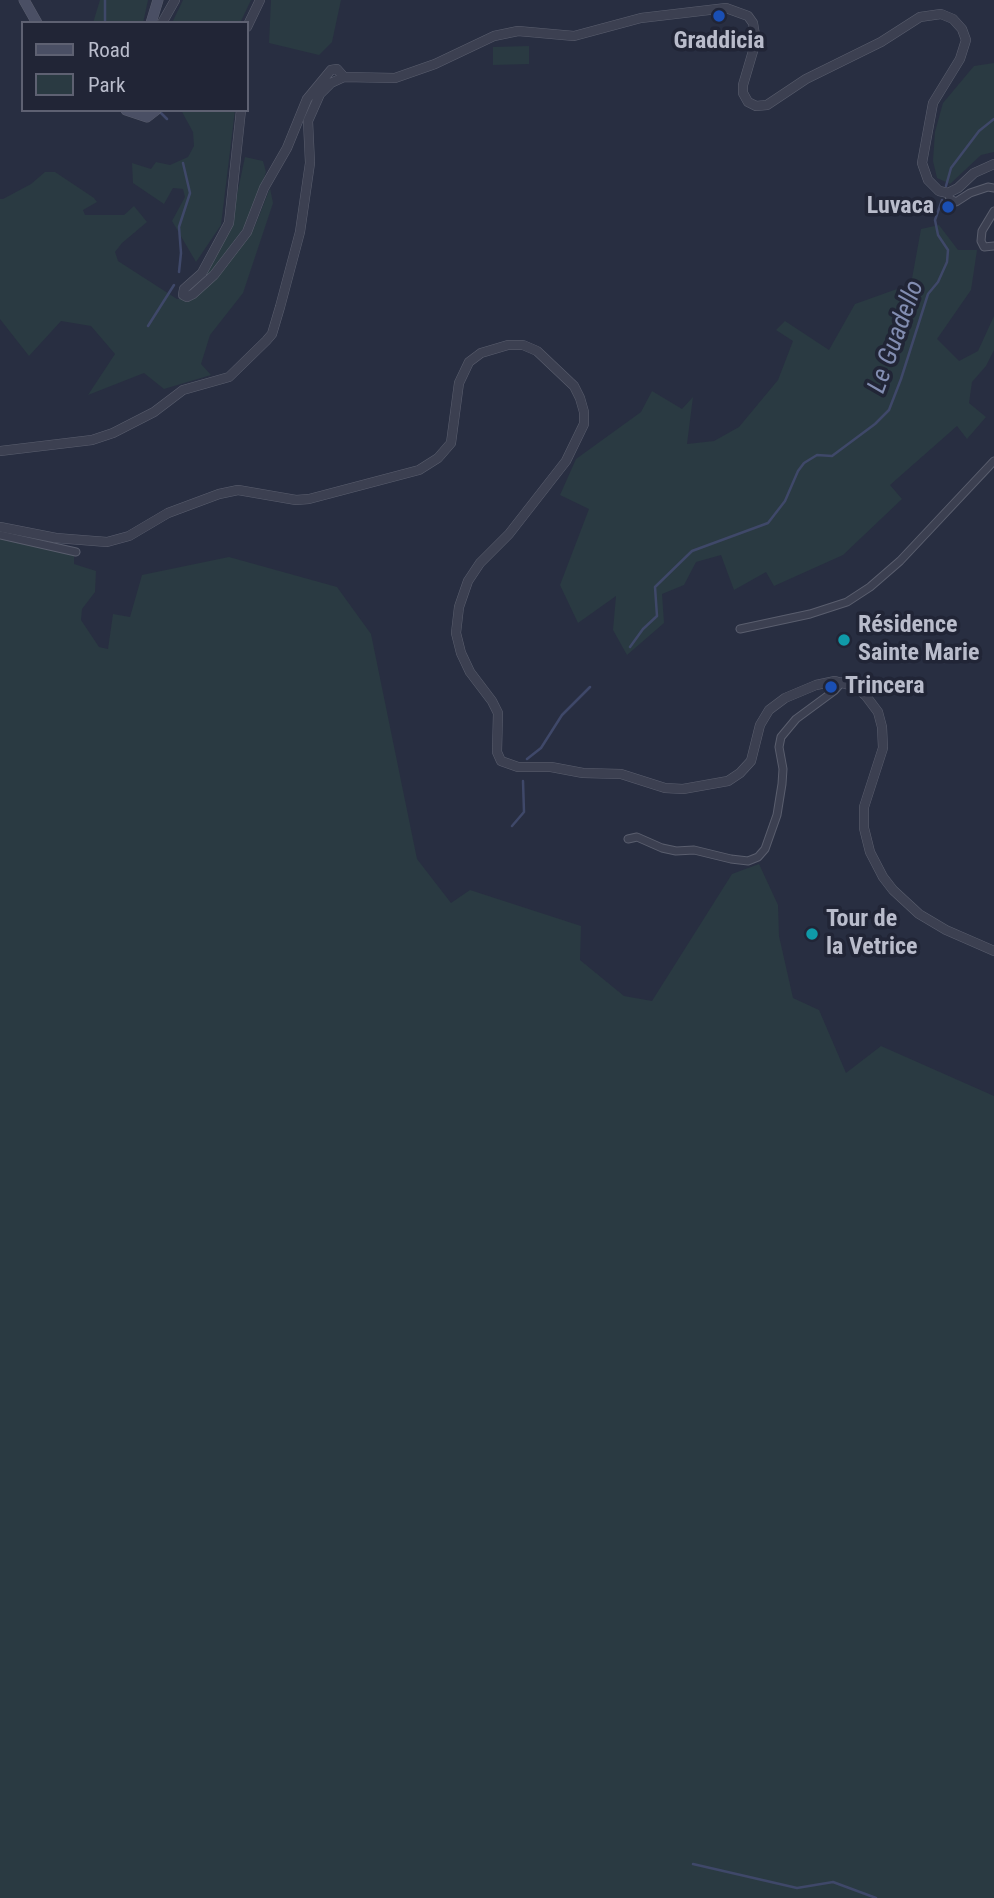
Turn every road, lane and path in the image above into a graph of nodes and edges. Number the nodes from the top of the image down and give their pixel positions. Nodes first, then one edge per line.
1 (24, 0) edge
2 (158, 0) edge
3 (175, 0) edge
4 (260, 0) edge
5 (36, 21) edge
6 (151, 21) edge
7 (163, 21) edge
8 (248, 25) edge
9 (344, 77) junction
10 (130, 112) edge
11 (154, 112) edge
12 (241, 112) edge
13 (994, 164) edge
14 (994, 188) edge
15 (948, 193) junction
16 (994, 211) edge
17 (994, 246) edge
18 (0, 451) edge
19 (994, 461) edge
20 (0, 527) edge
21 (0, 535) edge
22 (76, 552) dead end
23 (740, 629) dead end
24 (842, 682) junction
25 (628, 839) dead end
26 (994, 951) edge

1 - 5 main road
2 - 6 main road
3 - 7 street
4 - 8 street
9 - 12 street
9 - 15 street
9 - 18 street
10 - 11 main road
13 - 15 street
14 - 15 street
16 - 17 street
19 - 23 street
20 - 24 street
21 - 22 street
24 - 25 street
24 - 26 street

